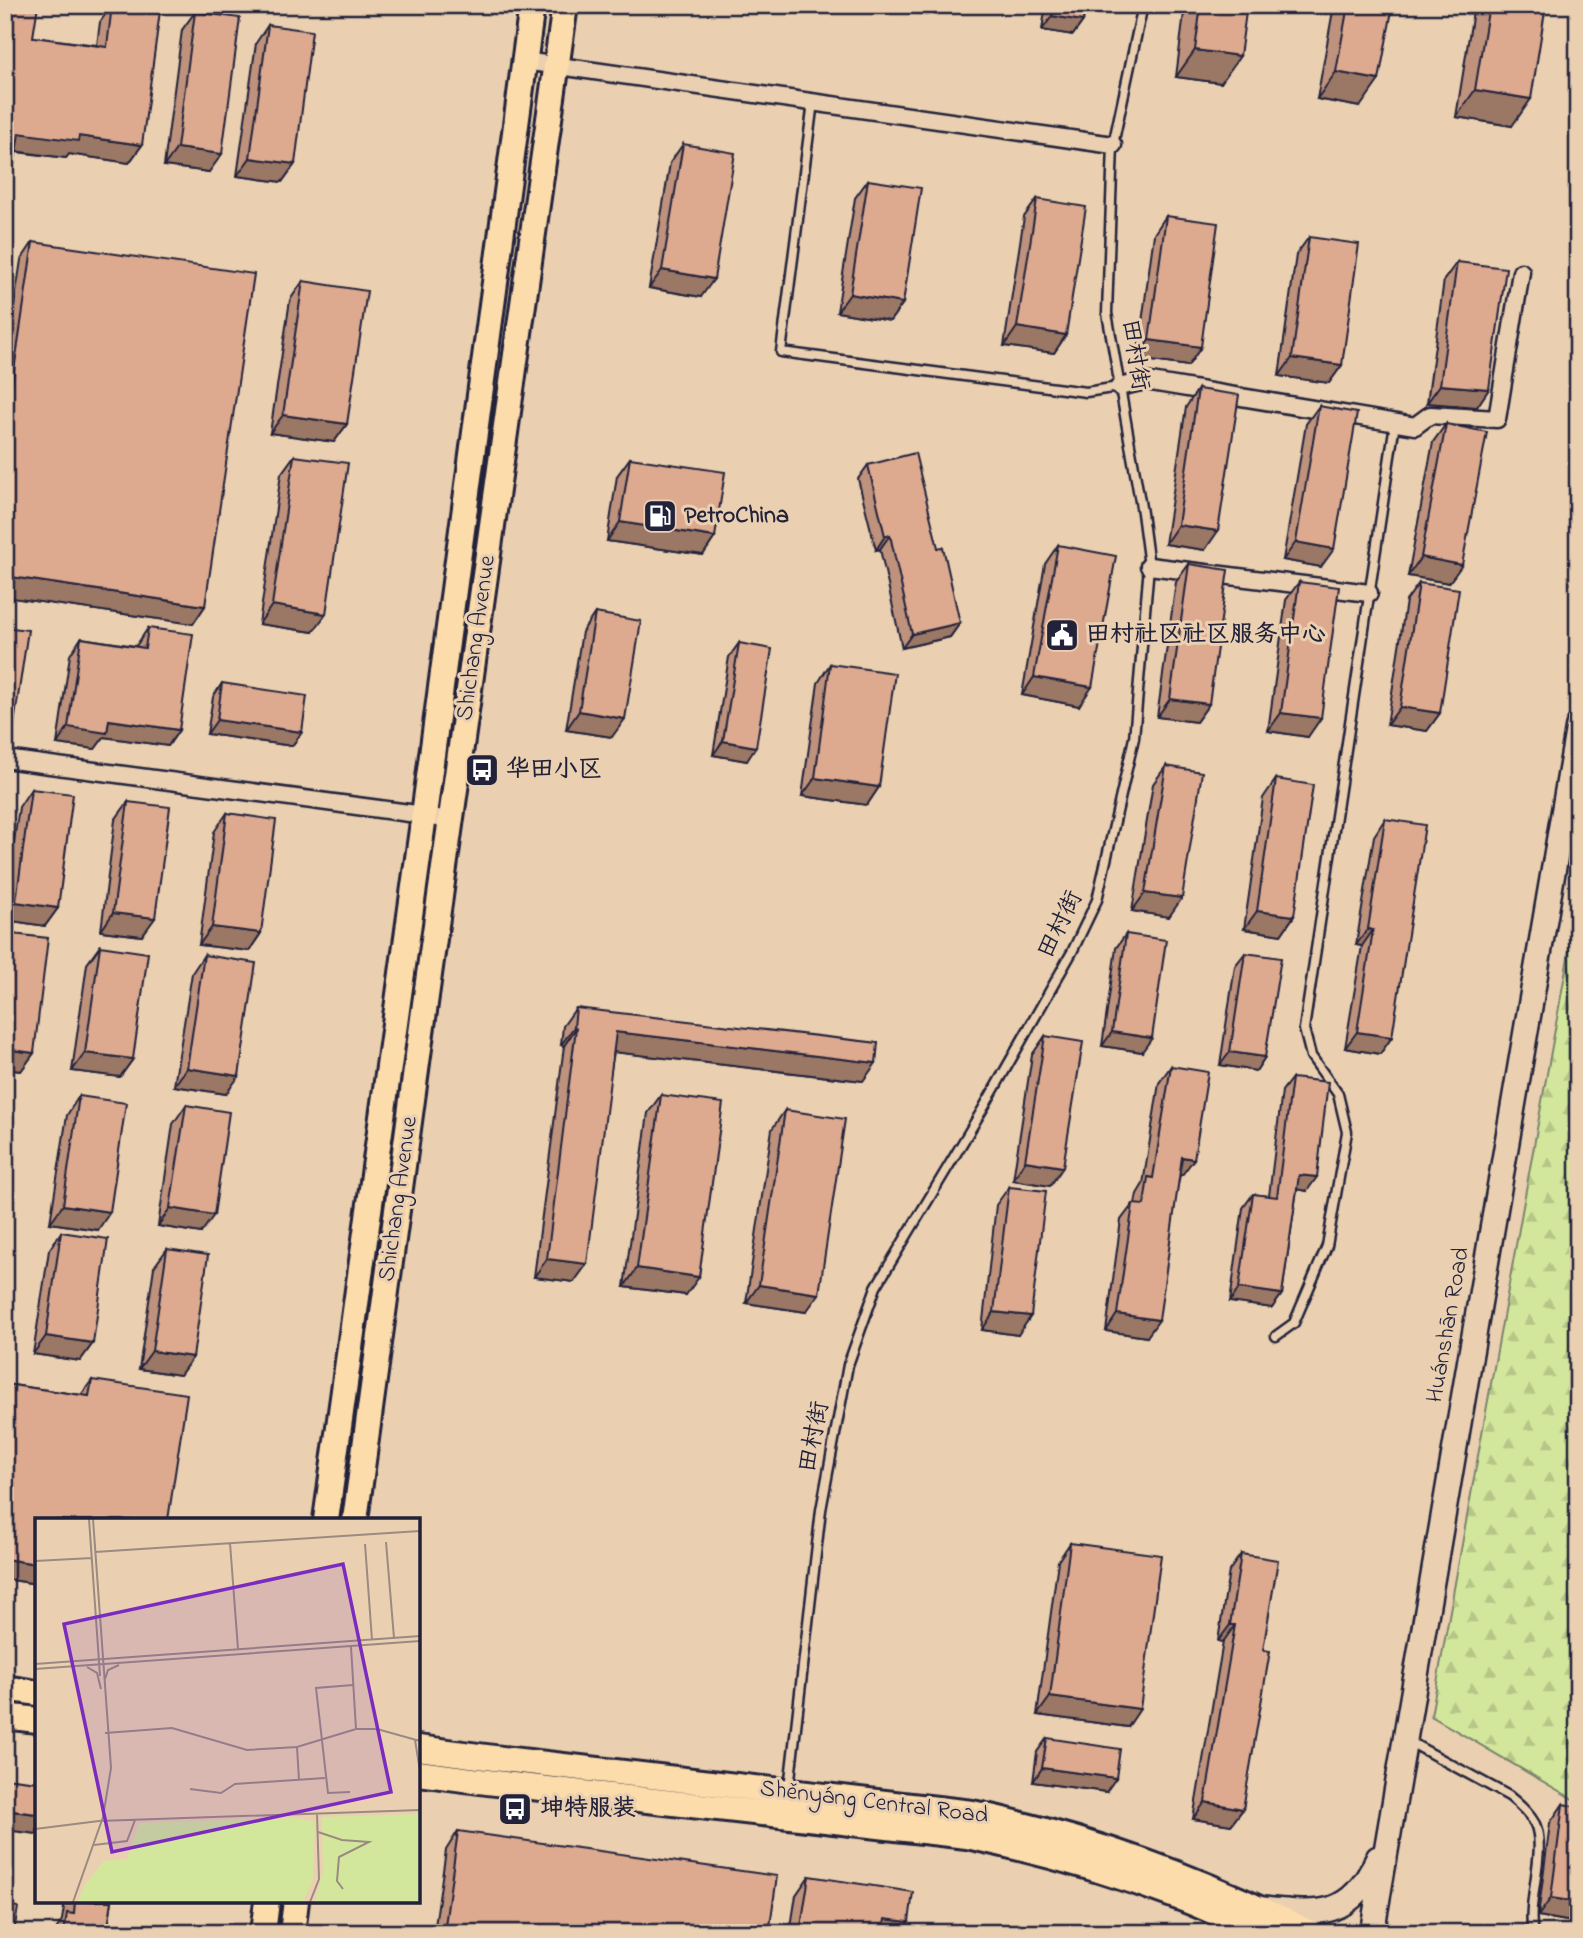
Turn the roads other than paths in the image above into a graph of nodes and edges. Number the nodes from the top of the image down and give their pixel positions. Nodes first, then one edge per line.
1 (531, 5) edge
2 (565, 5) edge
3 (1143, 5) edge
4 (524, 61) junction
5 (556, 66) junction
6 (813, 102) junction
7 (1113, 145) junction
8 (1521, 272) dead end
9 (1119, 387) junction
10 (1395, 423) junction
11 (1149, 566) junction
12 (1369, 593) junction
13 (1578, 726) edge
14 (5, 759) edge
15 (424, 815) junction
16 (451, 821) junction
17 (1276, 1336) dead end
18 (326, 1518) edge
19 (355, 1518) edge
20 (5, 1688) edge
21 (35, 1693) edge
22 (5, 1716) edge
23 (35, 1720) edge
24 (420, 1737) edge
25 (1405, 1739) junction
26 (420, 1748) edge
27 (494, 1758) junction
28 (420, 1773) edge
29 (487, 1782) junction
30 (420, 1784) edge
31 (787, 1803) junction
32 (1388, 1836) junction
33 (267, 1903) edge
34 (296, 1903) edge
35 (1260, 1920) edge
36 (263, 1933) edge
37 (292, 1933) edge
38 (1310, 1933) edge
39 (1372, 1933) edge
40 (1533, 1933) edge

1 - 4 main road, Shichang Avenue
2 - 5 main road, Shichang Avenue
3 - 7 lane, 田村街
4 - 5 street
4 - 15 main road, Shichang Avenue
5 - 6 street
5 - 16 main road, Shichang Avenue
6 - 7 street
6 - 9 lane
7 - 9 lane, 田村街
8 - 10 street
9 - 10 street
9 - 11 lane, 田村街
10 - 12 lane
11 - 12 street
11 - 31 lane, 田村街
12 - 17 lane
13 - 25 main road, Huánshān Road
14 - 15 street
15 - 16 street
15 - 18 main road, Shichang Avenue
16 - 19 main road, Shichang Avenue
20 - 21 main road
22 - 23 main road
24 - 27 main road
25 - 32 main road, Huánshān Road
25 - 40 lane
26 - 27 main road, Shěnyáng Central Road
27 - 31 main road, Shěnyáng Central Road
28 - 29 main road
29 - 30 main road
29 - 31 main road
31 - 35 main road, Shěnyáng Central Road
32 - 35 main road
32 - 39 main road, Huánshān Road
33 - 36 main road
34 - 37 main road
35 - 38 main road, Shěnyáng Central Road

